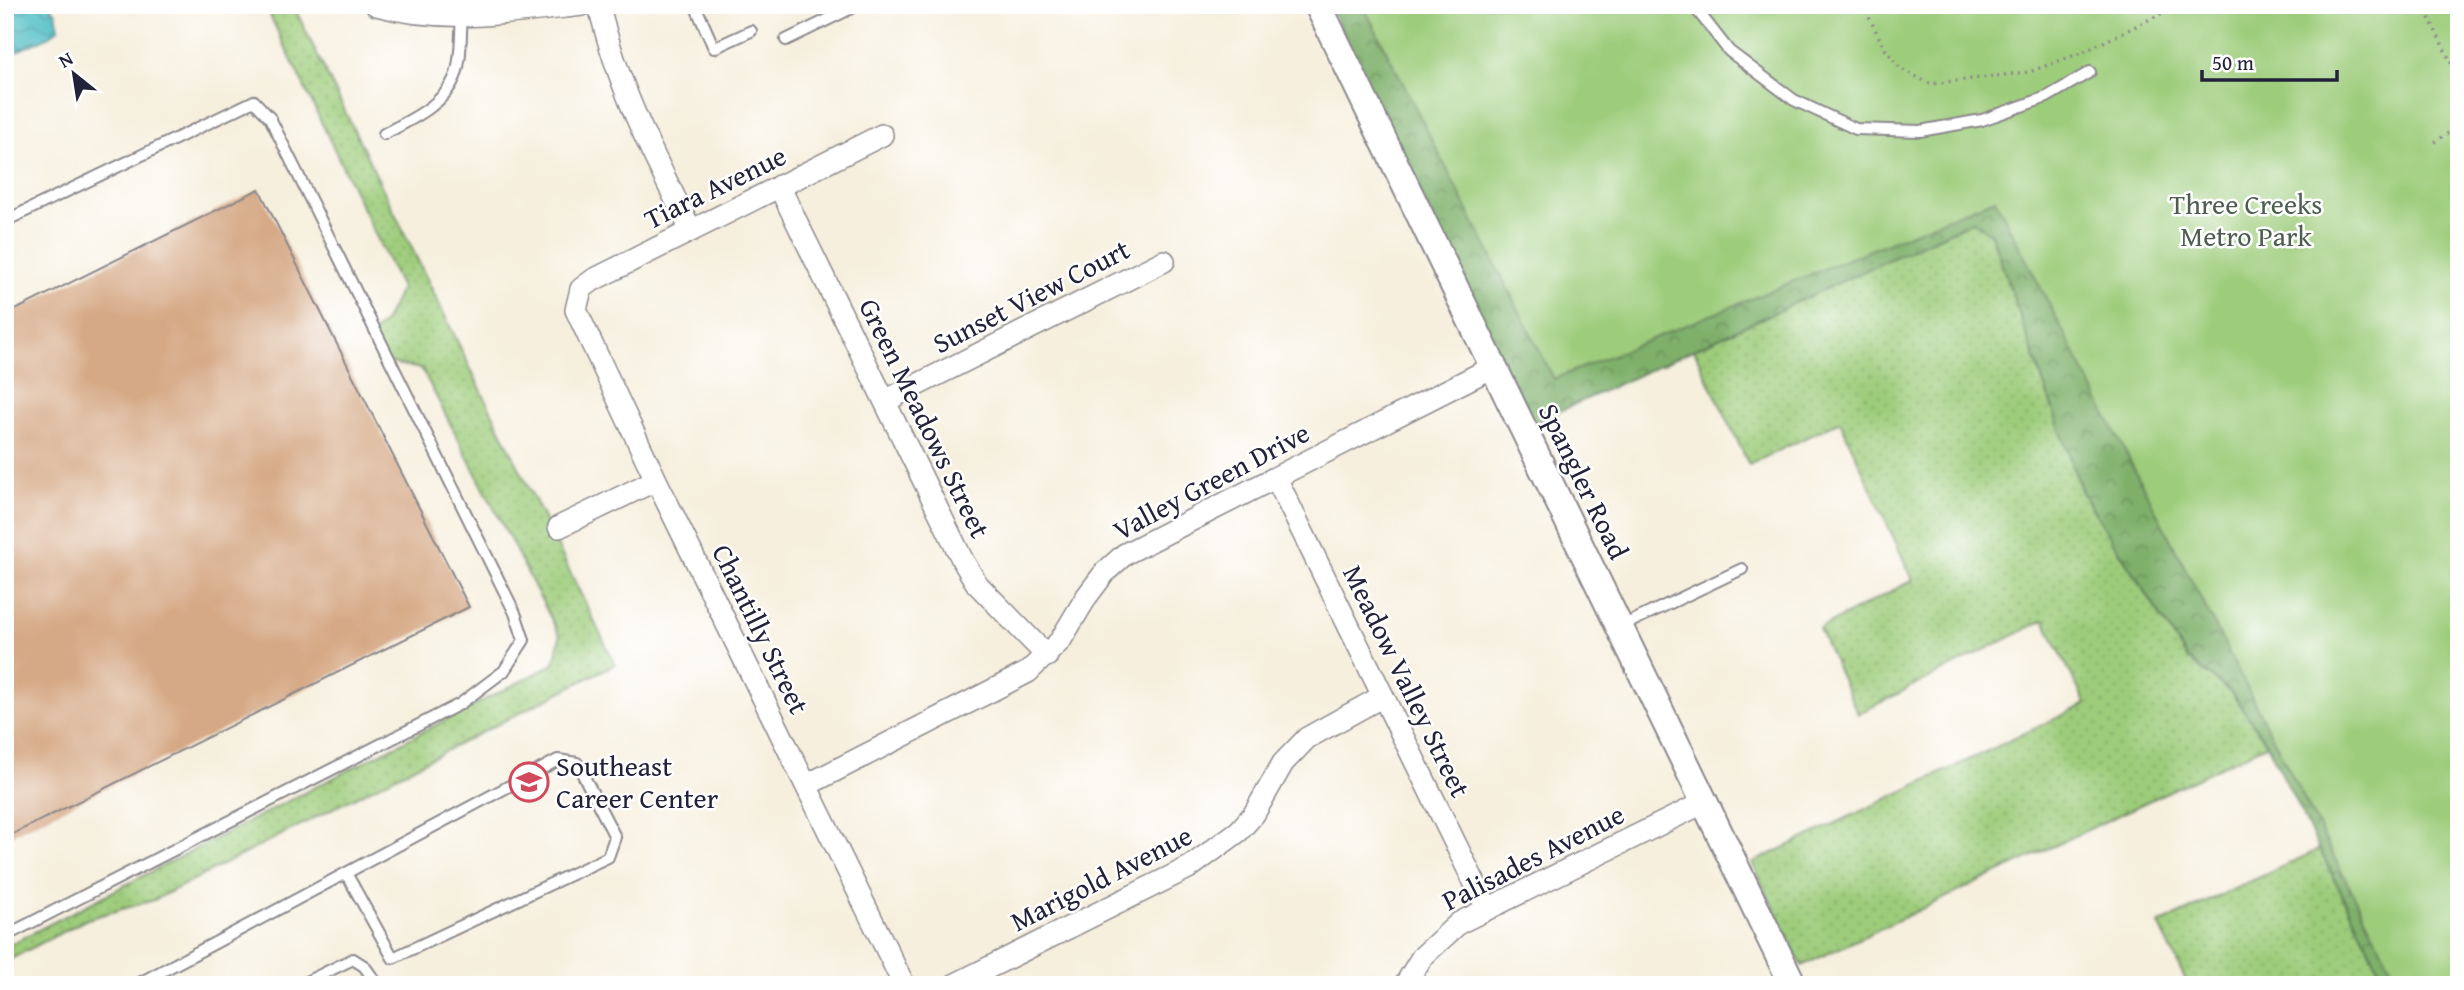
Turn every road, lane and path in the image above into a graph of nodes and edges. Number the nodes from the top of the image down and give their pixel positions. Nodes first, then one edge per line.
1 (376, 5) edge
2 (582, 5) edge
3 (599, 5) edge
4 (695, 5) edge
5 (858, 5) edge
6 (1318, 5) edge
7 (1693, 5) edge
8 (1863, 5) edge
9 (2179, 5) edge
10 (2423, 5) edge
11 (462, 18) junction
12 (751, 31) dead end
13 (786, 40) dead end
14 (2090, 72) dead end
15 (2459, 79) edge
16 (2459, 126) edge
17 (384, 134) dead end
18 (881, 135) dead end
19 (2435, 142) dead end
20 (779, 187) junction
21 (5, 221) edge
22 (691, 230) junction
23 (1164, 261) dead end
24 (578, 296) joint
25 (1493, 367) junction
26 (885, 401) junction
27 (1276, 478) junction
28 (656, 480) junction
29 (559, 527) dead end
30 (1742, 569) dead end
31 (1620, 628) junction
32 (1047, 656) junction
33 (1383, 696) junction
34 (807, 785) junction
35 (1705, 803) junction
36 (346, 873) junction
37 (1487, 908) junction
38 (5, 936) edge
39 (136, 985) edge
40 (300, 985) edge
41 (378, 985) edge
42 (904, 985) edge
43 (954, 985) edge
44 (1405, 985) edge
45 (1793, 985) edge

1 - 11 street
2 - 11 street
3 - 22 street
4 - 12 lane
5 - 13 lane
6 - 25 street, Spangler Road
7 - 14 lane
8 - 9 path
10 - 15 path
11 - 17 lane
16 - 19 path
18 - 20 street, Tiara Avenue
20 - 22 street, Tiara Avenue
20 - 26 street, Green Meadows Street
21 - 38 lane
22 - 24 street, Tiara Avenue
23 - 26 street, Sunset View Court
24 - 28 street, Chantilly Street
25 - 27 street, Valley Green Drive
25 - 31 street, Spangler Road
26 - 32 street, Green Meadows Street
27 - 32 street, Valley Green Drive
27 - 33 street, Meadow Valley Street
28 - 29 street
28 - 34 street, Chantilly Street
30 - 31 lane
31 - 35 street, Spangler Road
32 - 34 street, Valley Green Drive
33 - 37 street, Meadow Valley Street
33 - 43 street, Marigold Avenue
34 - 42 street, Chantilly Street
35 - 37 street, Palisades Avenue
35 - 45 street, Spangler Road
36 - 36 lane
36 - 39 lane
37 - 44 street, Palisades Avenue
40 - 41 lane

